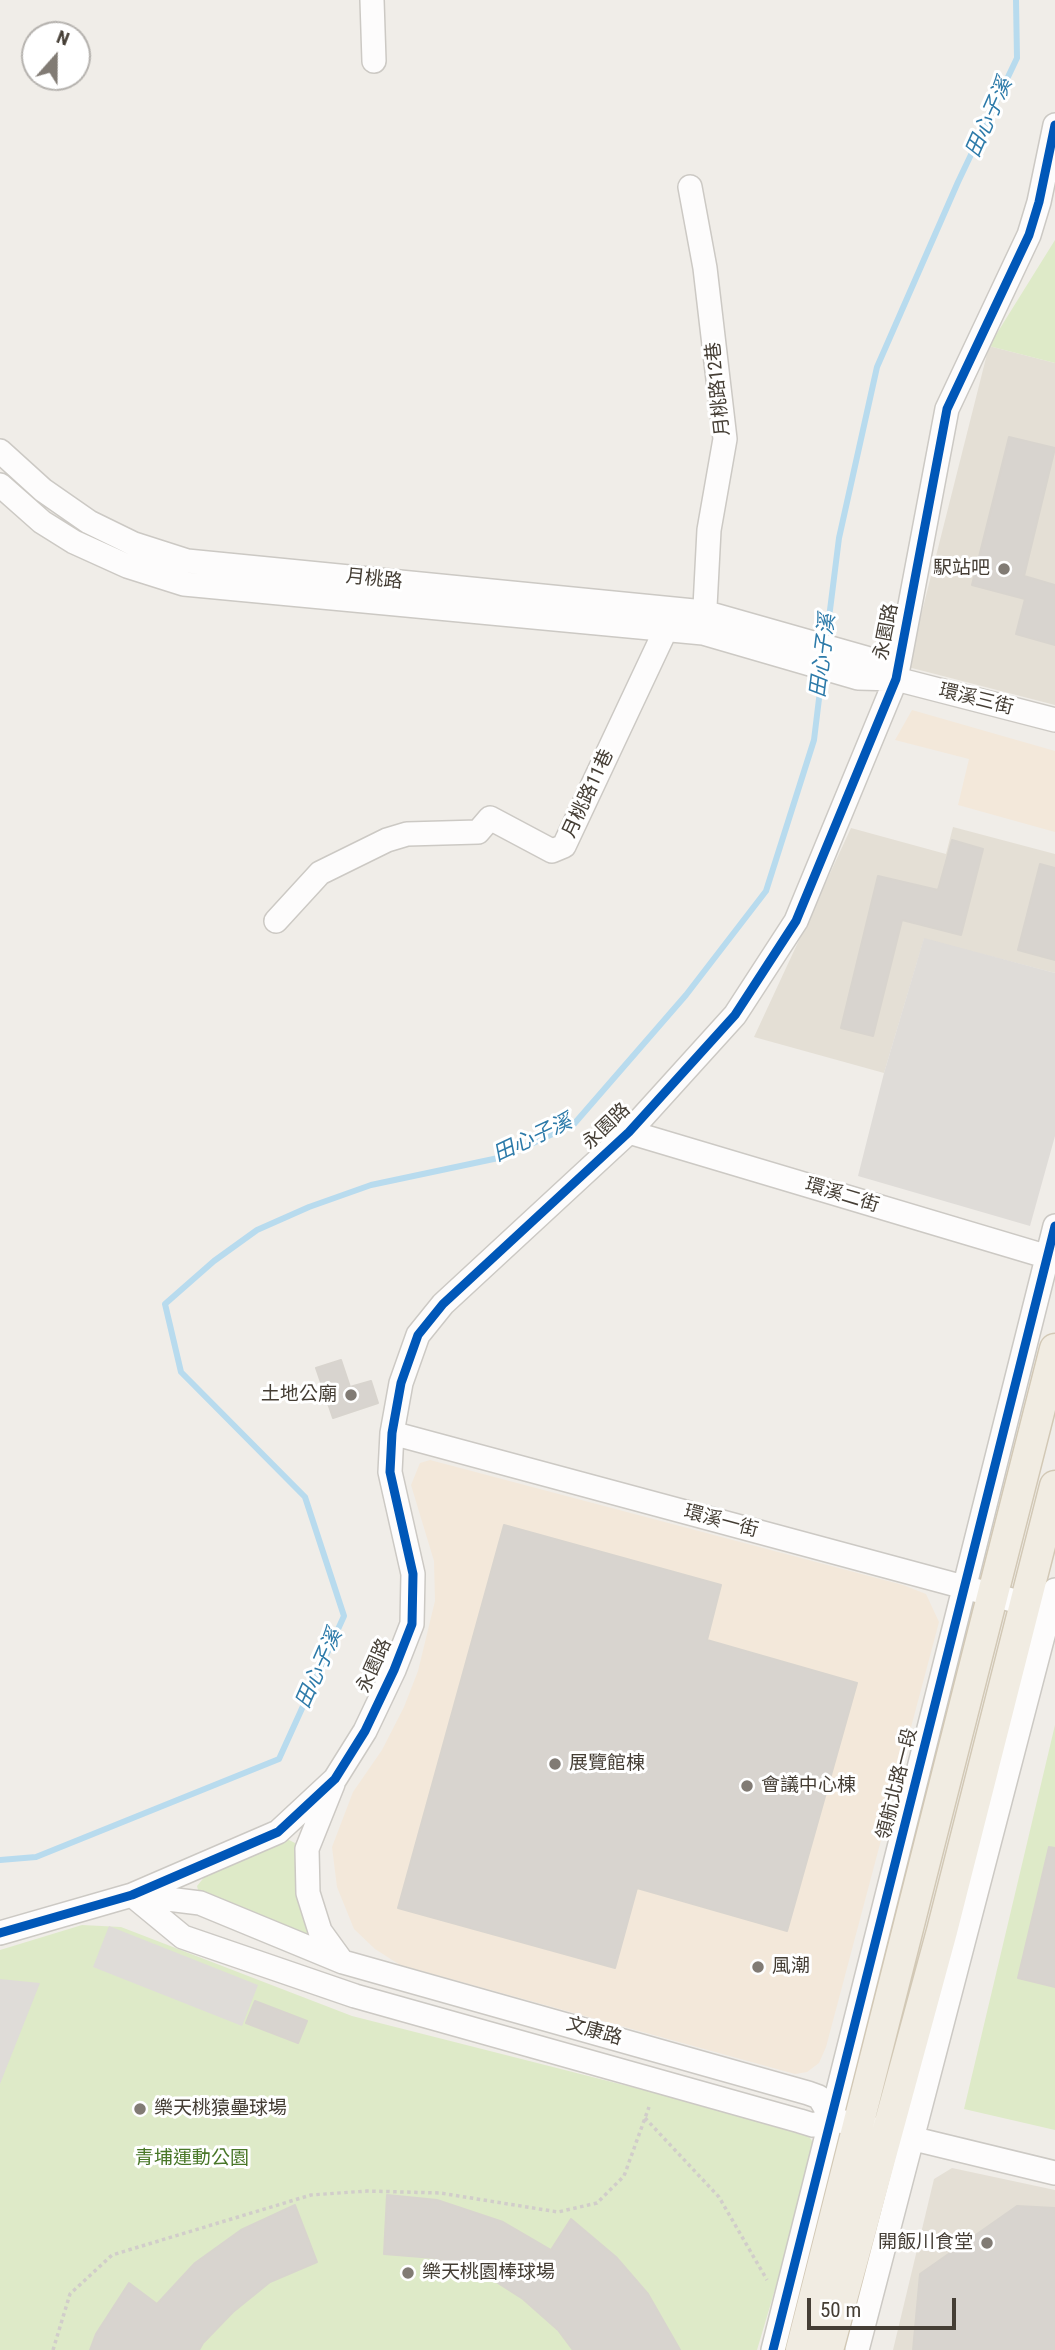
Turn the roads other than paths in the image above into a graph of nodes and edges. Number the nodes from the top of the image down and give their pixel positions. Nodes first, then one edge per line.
1 (372, 0) edge
2 (374, 61) dead end
3 (1055, 125) edge
4 (691, 187) dead end
5 (1047, 203) edge
6 (0, 451) edge
7 (0, 485) edge
8 (338, 587) junction
9 (704, 623) junction
10 (666, 629) junction
11 (896, 679) junction
12 (1055, 720) edge
13 (276, 921) dead end
14 (629, 1132) junction
15 (1055, 1226) edge
16 (1051, 1259) edge
17 (1055, 1349) edge
18 (392, 1433) junction
19 (1055, 1486) edge
20 (979, 1592) junction
21 (1043, 1602) edge
22 (335, 1779) junction
23 (132, 1895) junction
24 (0, 1933) edge
25 (343, 1962) junction
26 (355, 1996) junction
27 (844, 2121) junction
28 (900, 2136) junction
29 (1055, 2173) edge
30 (887, 2242) junction
31 (833, 2344) edge
32 (772, 2350) edge
33 (801, 2350) edge
34 (858, 2350) edge

1 - 2 street
3 - 5 street, 永園路
4 - 9 street, 月桃路12巷
5 - 11 street, 永園路
6 - 8 street, 月桃路
7 - 8 street, 月桃路
8 - 9 street, 月桃路
8 - 10 street, 月桃路
9 - 10 street, 月桃路
9 - 11 street, 月桃路
10 - 13 street, 月桃路11巷
11 - 12 street, 環溪三街
11 - 14 street, 永園路
14 - 16 street, 環溪二街
14 - 18 street, 永園路
15 - 16 street
16 - 20 street
17 - 20 main road
18 - 20 street, 環溪一街
18 - 22 street, 永園路
19 - 21 main road
20 - 21 street, 環溪一街
20 - 27 main road
21 - 28 main road
22 - 23 street, 永園路
22 - 25 street
23 - 24 street, 永園路
23 - 25 street, 文康路
23 - 26 street, 文康路
25 - 26 street
25 - 27 street, 文康路
26 - 27 street, 文康路
27 - 28 street, 文康路
27 - 32 street
27 - 33 main road
28 - 29 street, 文康路
28 - 30 street
28 - 31 main road
30 - 31 street
30 - 34 street

